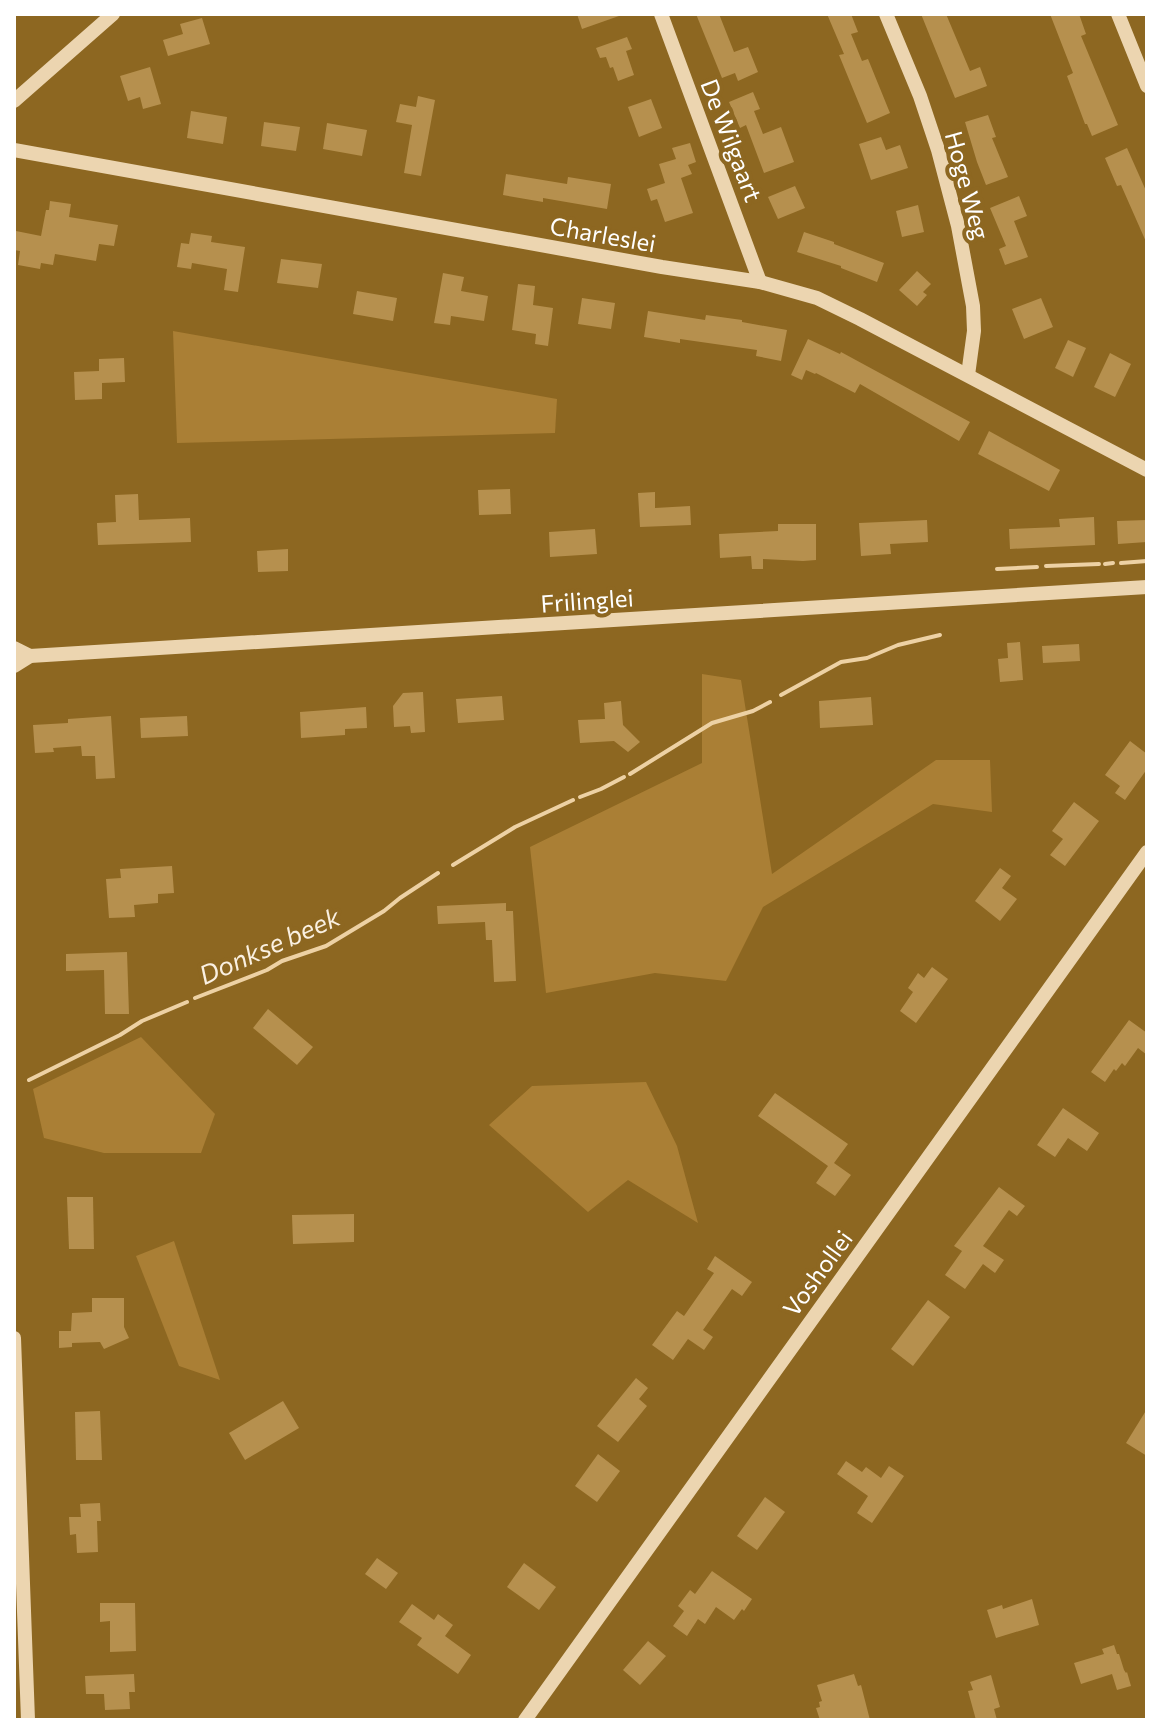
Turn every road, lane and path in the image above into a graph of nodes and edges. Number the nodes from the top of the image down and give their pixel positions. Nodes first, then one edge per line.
1 (113, 14) edge
2 (661, 14) edge
3 (886, 14) edge
4 (1118, 14) edge
5 (1147, 86) edge
6 (14, 101) edge
7 (14, 150) edge
8 (760, 282) junction
9 (968, 375) junction
10 (1147, 470) edge
11 (1147, 587) edge
12 (14, 648) edge
13 (30, 656) junction
14 (14, 666) edge
15 (1147, 852) edge
16 (14, 1338) edge
17 (20, 1661) edge
18 (28, 1720) edge
19 (525, 1720) edge

1 - 6 street
2 - 8 street, De Wilgaart
3 - 9 street, Hoge Weg
4 - 5 street
7 - 8 street, Charleslei
8 - 9 street, Charleslei
9 - 10 street, Charleslei
11 - 13 street, Frilinglei
12 - 13 street
13 - 14 street, Frilinglei
15 - 19 street, Voshollei
16 - 17 street
17 - 18 street

